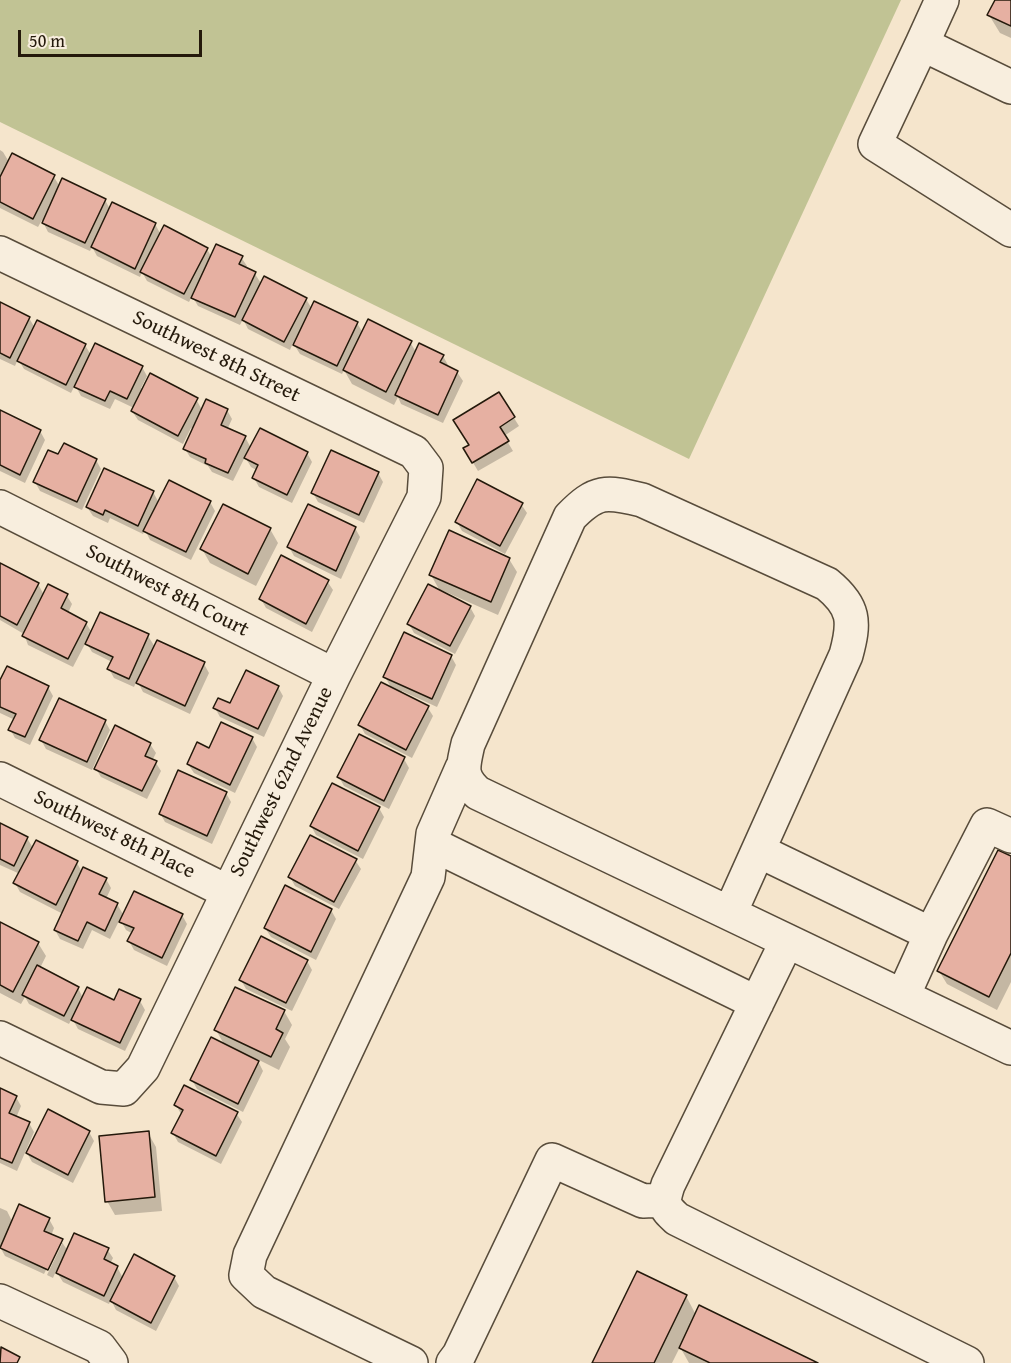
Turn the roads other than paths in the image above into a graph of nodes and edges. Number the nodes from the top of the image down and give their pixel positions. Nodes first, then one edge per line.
1 (942, 0) edge
2 (922, 44) junction
3 (1011, 87) edge
4 (1011, 230) edge
5 (0, 254) edge
6 (426, 468) joint
7 (0, 507) edge
8 (334, 675) junction
9 (462, 768) junction
10 (0, 779) edge
11 (1011, 836) edge
12 (432, 844) junction
13 (759, 851) junction
14 (228, 892) junction
15 (730, 914) junction
16 (931, 934) junction
17 (787, 941) junction
18 (903, 996) junction
19 (757, 1003) junction
20 (0, 1038) edge
21 (1011, 1048) edge
22 (663, 1200) junction
23 (0, 1301) edge
24 (111, 1363) edge
25 (411, 1363) edge
26 (453, 1363) edge
27 (966, 1363) edge

1 - 2 street
2 - 3 street
2 - 4 street
5 - 6 street, Southwest 8th Street
6 - 8 street, Southwest 62nd Avenue
7 - 8 street, Southwest 8th Court
8 - 14 street, Southwest 62nd Avenue
9 - 12 street
9 - 13 street
9 - 15 street
10 - 14 street, Southwest 8th Place
11 - 16 street
12 - 19 street
12 - 25 street
13 - 15 street
13 - 16 street
14 - 20 street, Southwest 62nd Avenue
15 - 17 street
16 - 18 street
17 - 18 street
17 - 19 street
18 - 21 street
19 - 22 street
22 - 26 street
22 - 27 street
23 - 24 street

